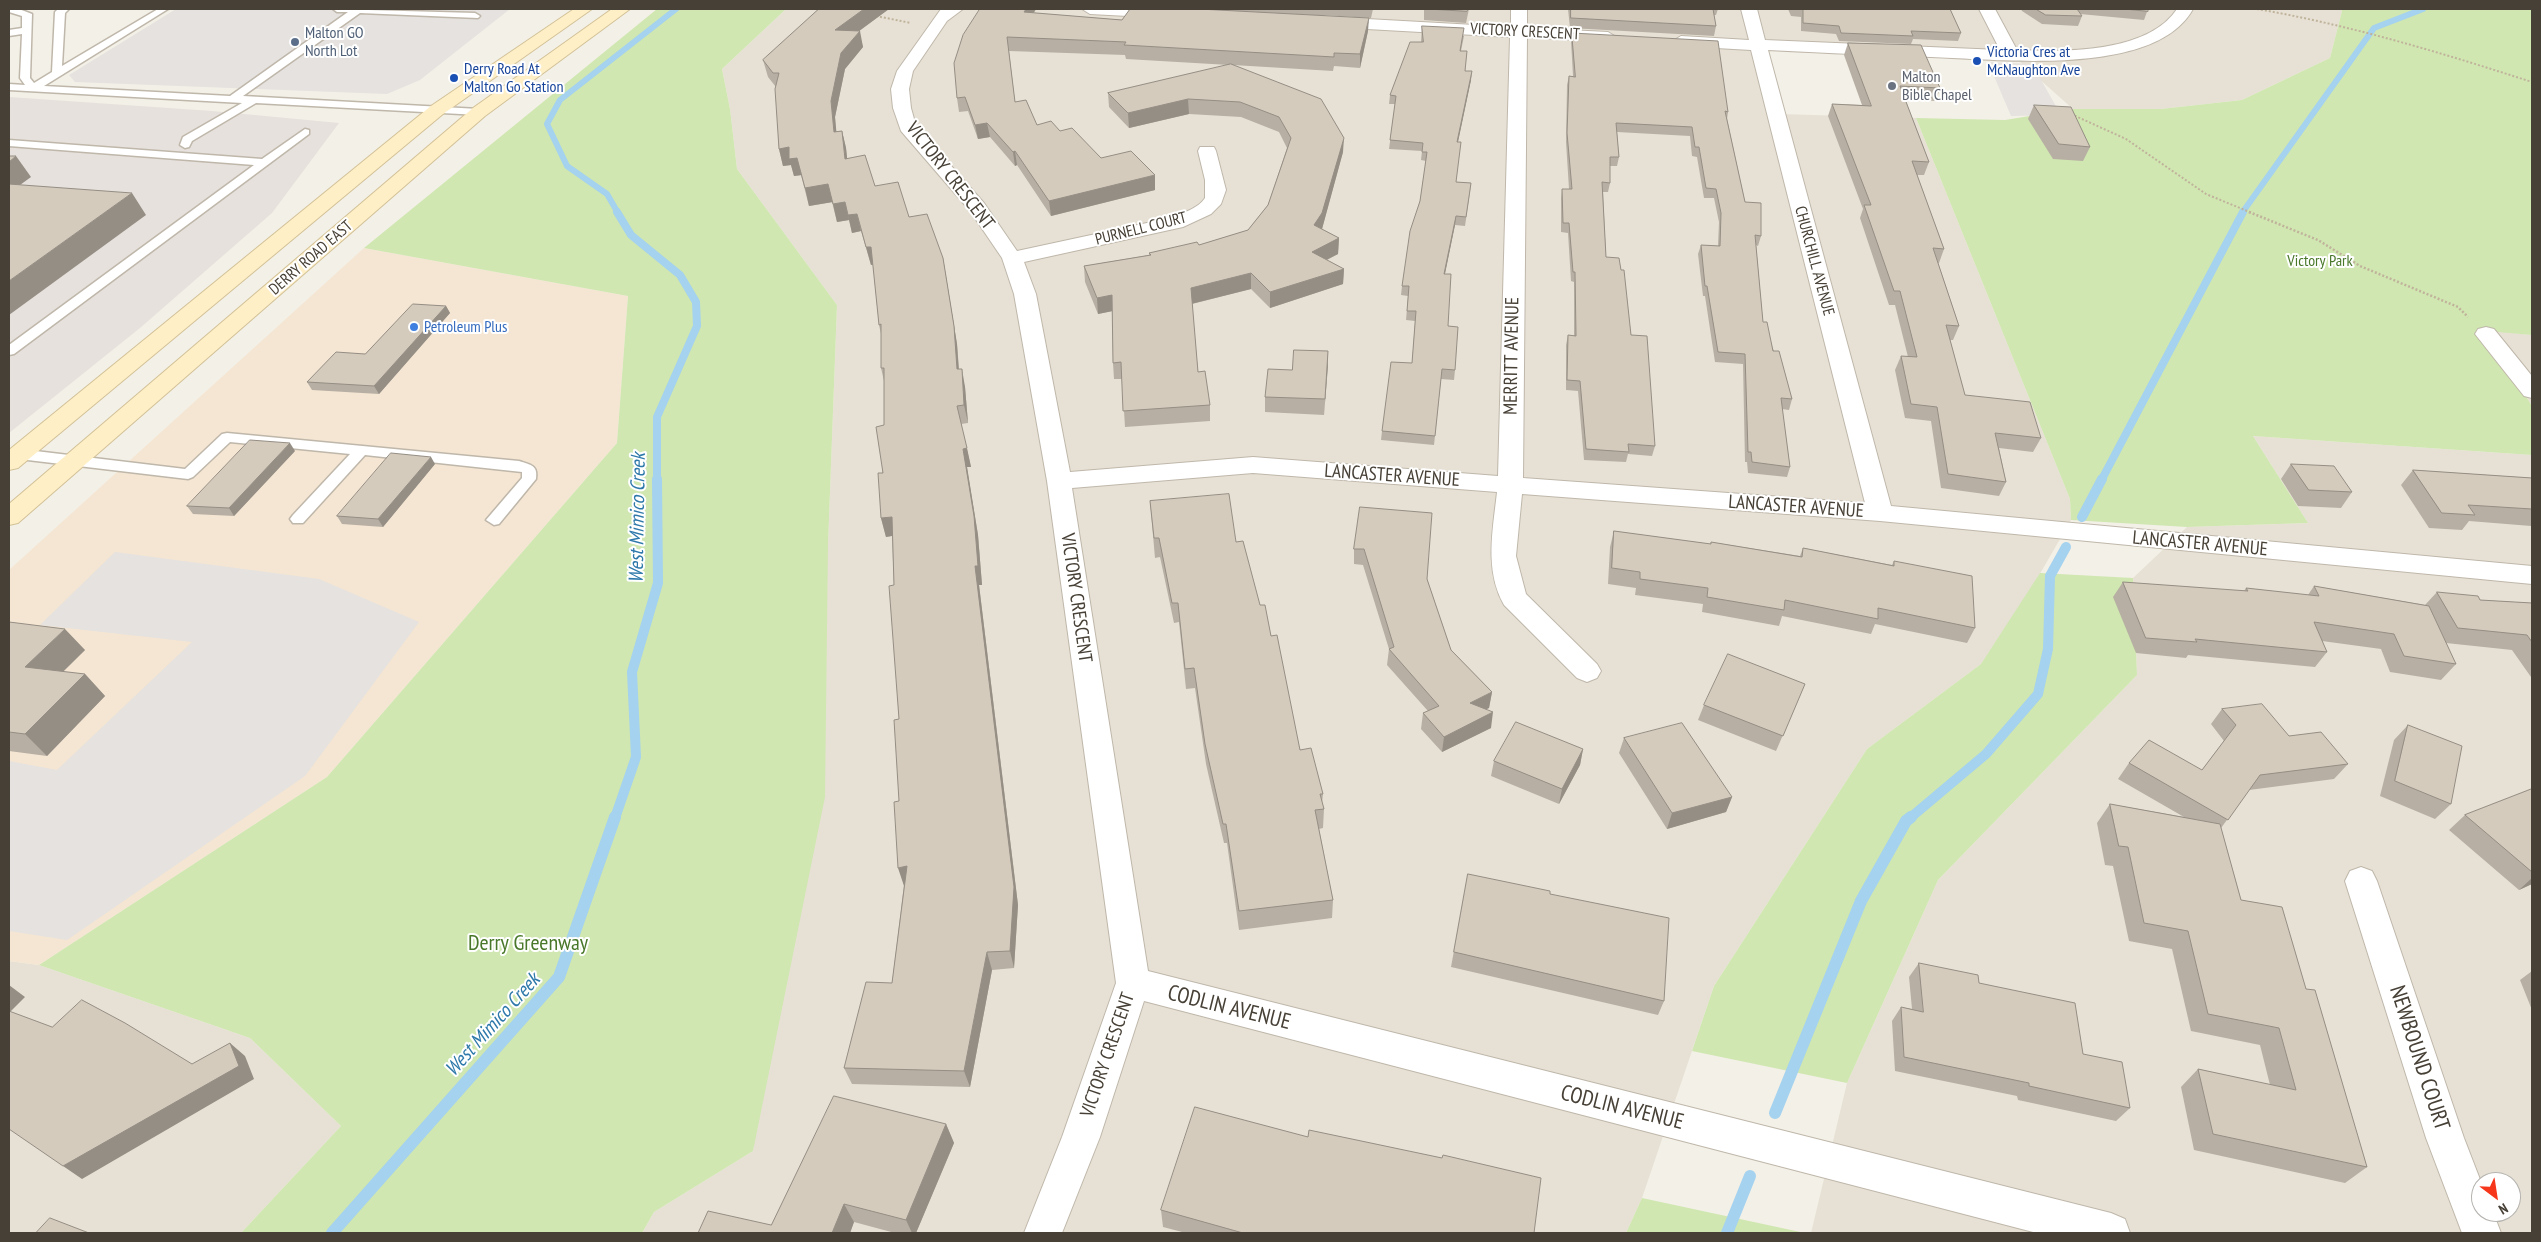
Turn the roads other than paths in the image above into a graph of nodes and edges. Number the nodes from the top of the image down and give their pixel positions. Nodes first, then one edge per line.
1 (10, 9) edge
2 (64, 9) edge
3 (164, 9) edge
4 (337, 9) edge
5 (358, 9) edge
6 (584, 9) edge
7 (622, 9) edge
8 (955, 9) edge
9 (1090, 9) edge
10 (1519, 9) edge
11 (1749, 9) edge
12 (1987, 9) edge
13 (2185, 9) edge
14 (1181, 14) edge
15 (475, 16) dead end
16 (1320, 21) edge
17 (26, 30) junction
18 (1518, 32) junction
19 (9, 33) edge
20 (1623, 38) edge
21 (1662, 40) edge
22 (1758, 46) junction
23 (2011, 54) junction
24 (57, 72) junction
25 (9, 87) edge
26 (33, 88) junction
27 (232, 99) junction
28 (254, 100) junction
29 (437, 110) junction
30 (479, 112) junction
31 (304, 132) dead end
32 (9, 143) edge
33 (1207, 152) dead end
34 (171, 155) junction
35 (262, 162) junction
36 (1012, 258) junction
37 (2486, 334) road end
38 (9, 351) edge
39 (2532, 391) edge
40 (362, 450) junction
41 (14, 458) edge
42 (74, 462) junction
43 (1059, 481) junction
44 (1510, 485) junction
45 (1880, 513) junction
46 (9, 517) edge
47 (298, 519) dead end
48 (494, 520) dead end
49 (2532, 576) edge
50 (1587, 671) dead end
51 (2361, 881) dead end
52 (1133, 983) junction
53 (1043, 1233) edge
54 (2111, 1233) edge
55 (2482, 1233) edge

1 - 17 lane
2 - 24 lane
3 - 24 lane
4 - 5 lane
5 - 15 lane
5 - 27 lane
6 - 29 main road, DERRY ROAD EAST
7 - 30 main road, DERRY ROAD EAST
8 - 36 street, VICTORY CRESCENT
9 - 14 street
10 - 18 street, MERRITT AVENUE
11 - 22 street, CHURCHILL AVENUE
12 - 23 street
13 - 23 street
16 - 18 street, VICTORY CRESCENT
17 - 19 lane
17 - 26 lane
18 - 20 street, VICTORY CRESCENT
18 - 44 street, MERRITT AVENUE
21 - 22 street
22 - 23 street
22 - 45 street, CHURCHILL AVENUE
24 - 26 lane
25 - 26 lane
26 - 27 lane
27 - 28 lane
28 - 29 lane
28 - 34 lane
29 - 30 lane
29 - 41 main road, DERRY ROAD EAST
30 - 42 main road, DERRY ROAD EAST
31 - 35 lane
32 - 34 lane
33 - 36 street, PURNELL COURT
34 - 35 lane
35 - 38 lane
36 - 43 street, VICTORY CRESCENT
37 - 39 street
40 - 42 lane
40 - 47 lane
40 - 48 lane
41 - 42 lane
42 - 46 main road, DERRY ROAD EAST
43 - 44 street, LANCASTER AVENUE
43 - 52 street, VICTORY CRESCENT
44 - 45 street, LANCASTER AVENUE
44 - 50 street, MERRITT AVENUE
45 - 49 street, LANCASTER AVENUE
51 - 55 street, NEWBOUND COURT
52 - 53 street, VICTORY CRESCENT
52 - 54 street, CODLIN AVENUE

